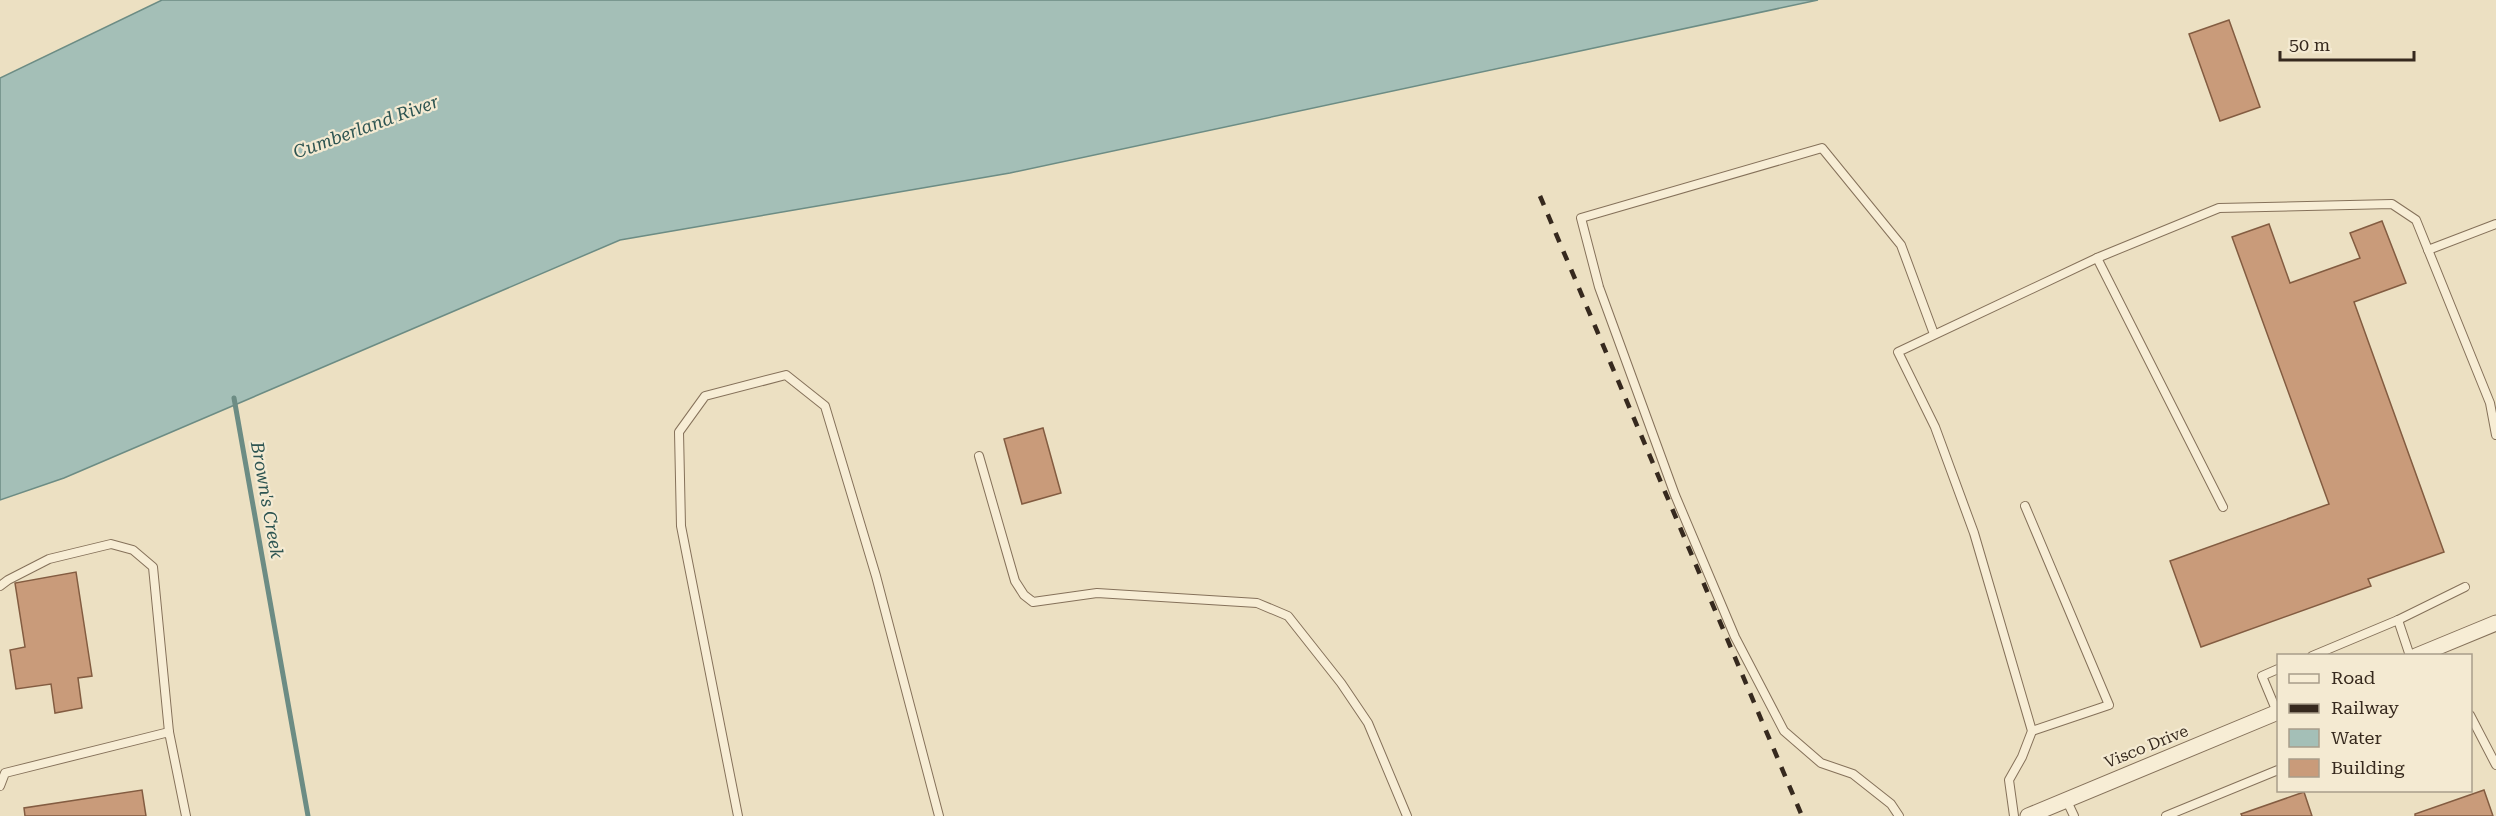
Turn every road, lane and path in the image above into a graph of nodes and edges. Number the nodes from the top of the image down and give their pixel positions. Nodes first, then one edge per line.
1 (2496, 224) edge
2 (2428, 250) junction
3 (2097, 258) junction
4 (1934, 334) junction
5 (2496, 435) edge
6 (979, 456) dead end
7 (2025, 506) dead end
8 (2223, 507) dead end
9 (0, 586) edge
10 (2465, 586) dead end
11 (2398, 620) junction
12 (2496, 623) edge
13 (2440, 651) edge
14 (2317, 654) edge
15 (2409, 654) edge
16 (2277, 669) edge
17 (2277, 710) edge
18 (2277, 712) edge
19 (2472, 719) edge
20 (2032, 731) junction
21 (169, 732) junction
22 (2496, 765) edge
23 (2277, 770) edge
24 (0, 786) edge
25 (2066, 799) junction
26 (186, 816) edge
27 (738, 816) edge
28 (939, 816) edge
29 (1407, 816) edge
30 (1899, 816) edge
31 (2014, 816) edge
32 (2028, 816) edge
33 (2074, 816) edge
34 (2166, 816) edge

1 - 2 lane
2 - 3 lane
2 - 5 lane
3 - 4 lane
3 - 8 lane
4 - 20 lane
4 - 30 lane
6 - 29 lane
7 - 20 lane
9 - 21 lane
10 - 11 lane
11 - 14 lane
11 - 15 lane
12 - 13 street
16 - 17 lane
18 - 25 street, Visco Drive
19 - 22 lane
20 - 31 lane
21 - 24 lane
21 - 26 lane
23 - 34 lane
25 - 32 street, Visco Drive
25 - 33 lane
27 - 28 lane

